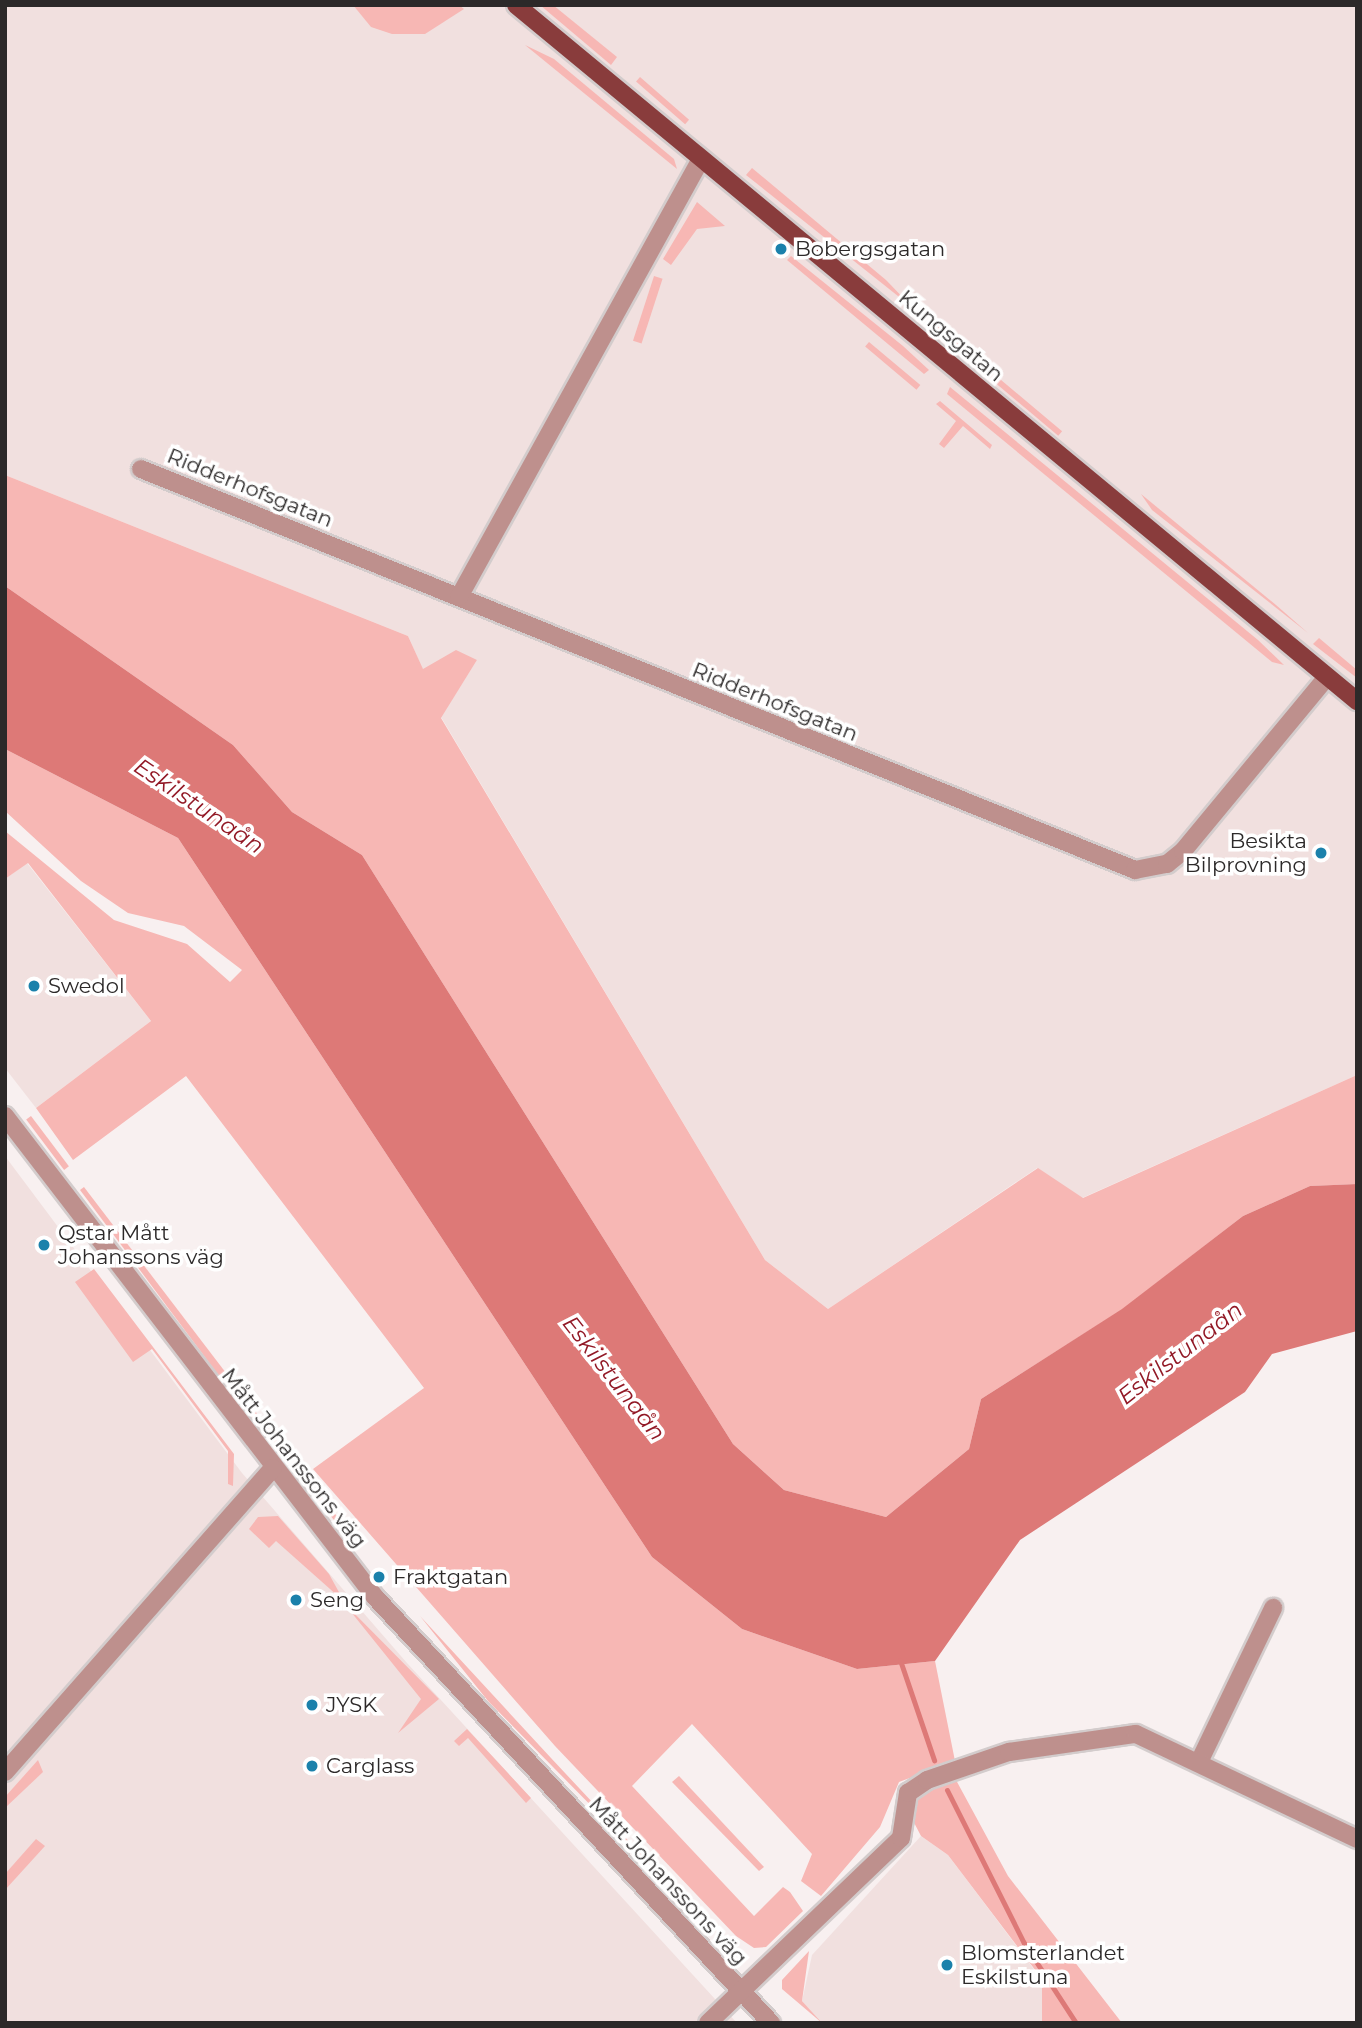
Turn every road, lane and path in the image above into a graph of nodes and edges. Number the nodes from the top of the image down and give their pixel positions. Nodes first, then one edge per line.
1 (516, 5) edge
2 (701, 159) junction
3 (141, 469) dead end
4 (459, 597) junction
5 (1327, 677) junction
6 (1357, 701) edge
7 (5, 1116) edge
8 (274, 1468) junction
9 (1273, 1608) dead end
10 (1199, 1760) junction
11 (5, 1772) edge
12 (1357, 1839) edge
13 (741, 1991) junction
14 (708, 2023) edge
15 (771, 2023) edge

1 - 2 main road, Kungsgatan
2 - 4 street
2 - 5 main road, Kungsgatan
3 - 4 street, Ridderhofsgatan
4 - 5 street, Ridderhofsgatan
5 - 6 main road, Kungsgatan
7 - 8 street, Mått Johanssons väg
8 - 11 street
8 - 13 street, Mått Johanssons väg
9 - 10 street
10 - 12 street
10 - 13 street
13 - 14 street
13 - 15 street, Mått Johanssons väg

